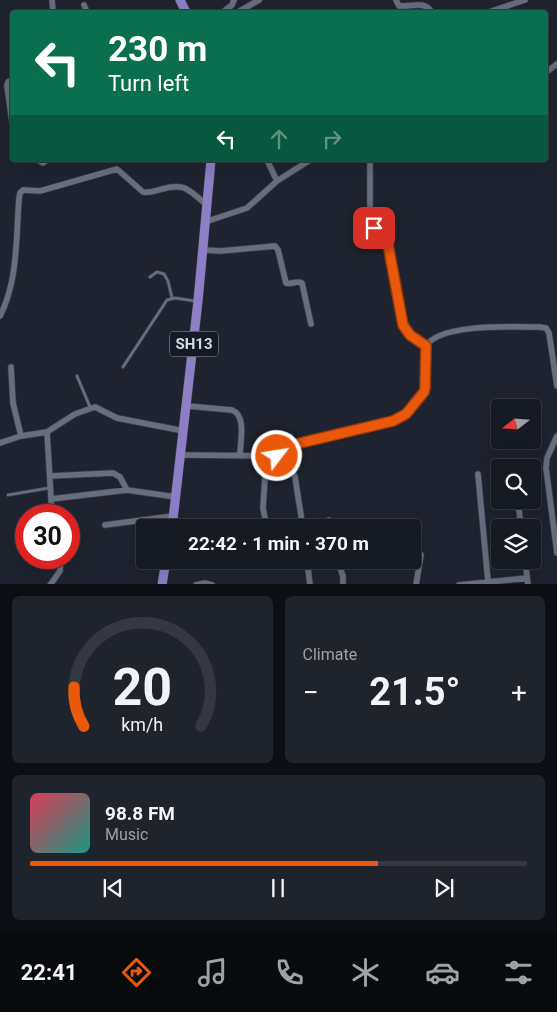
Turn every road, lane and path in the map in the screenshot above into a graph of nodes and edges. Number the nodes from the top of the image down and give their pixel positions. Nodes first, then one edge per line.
1 (234, 0) edge
2 (259, 0) edge
3 (396, 0) edge
4 (525, 0) edge
5 (517, 3) junction
6 (84, 5) dead end
7 (86, 10) edge
8 (226, 10) edge
9 (242, 10) edge
10 (430, 10) edge
11 (495, 10) edge
12 (509, 10) edge
13 (10, 81) edge
14 (10, 108) edge
15 (211, 162) edge
16 (268, 162) edge
17 (307, 162) edge
18 (370, 162) edge
19 (277, 181) junction
20 (207, 205) junction
21 (205, 222) junction
22 (203, 250) junction
23 (150, 277) dead end
24 (172, 298) junction
25 (198, 301) junction
26 (0, 316) edge
27 (312, 324) dead end
28 (426, 346) junction
29 (11, 367) dead end
30 (123, 367) dead end
31 (77, 376) dead end
32 (557, 386) edge
33 (187, 406) junction
34 (91, 408) junction
35 (184, 431) junction
36 (47, 432) junction
37 (21, 436) junction
38 (557, 436) edge
39 (0, 443) edge
40 (181, 455) junction
41 (240, 455) junction
42 (263, 456) junction
43 (287, 460) junction
44 (478, 474) dead end
45 (50, 476) junction
46 (51, 488) junction
47 (126, 490) junction
48 (8, 495) dead end
49 (176, 497) junction
50 (52, 499) junction
51 (52, 504) edge
52 (174, 516) junction
53 (174, 519) edge
54 (265, 519) edge
55 (302, 519) edge
56 (106, 525) dead end
57 (557, 553) edge
58 (60, 569) edge
59 (164, 569) edge
60 (308, 569) edge
61 (340, 569) edge
62 (419, 569) edge
63 (488, 581) junction
64 (527, 581) edge
65 (50, 584) edge
66 (162, 584) edge
67 (196, 584) edge
68 (212, 584) edge
69 (310, 584) edge
70 (343, 584) edge
71 (416, 584) edge
72 (459, 584) edge

1 - 8 street
2 - 9 street
3 - 10 street
4 - 5 street
5 - 11 street
5 - 12 street
6 - 7 street
13 - 14 street
15 - 20 main road, SH13
16 - 19 street
17 - 19 street
18 - 28 street
19 - 21 street
20 - 21 main road, SH13
20 - 26 street
21 - 22 main road, SH13
22 - 25 main road, SH13
22 - 27 street
23 - 24 lane
24 - 25 lane
24 - 30 lane
25 - 33 main road, SH13
28 - 32 street
28 - 43 street
29 - 37 street
31 - 34 lane
33 - 35 main road, SH13
33 - 41 street
34 - 35 street
34 - 36 street
35 - 40 main road, SH13
36 - 37 street
36 - 45 street
37 - 39 street
38 - 57 street
40 - 41 street
40 - 49 main road, SH13
41 - 42 street
42 - 43 street
42 - 54 street
43 - 55 street
44 - 63 street
45 - 46 street
45 - 47 street
46 - 48 lane
46 - 50 street
47 - 49 street
47 - 50 street
49 - 52 main road, SH13
50 - 51 street
52 - 53 main road, SH13
52 - 56 street
58 - 65 street
59 - 66 main road
60 - 69 street
61 - 70 street
62 - 71 street
63 - 64 street
63 - 72 street
67 - 68 street

